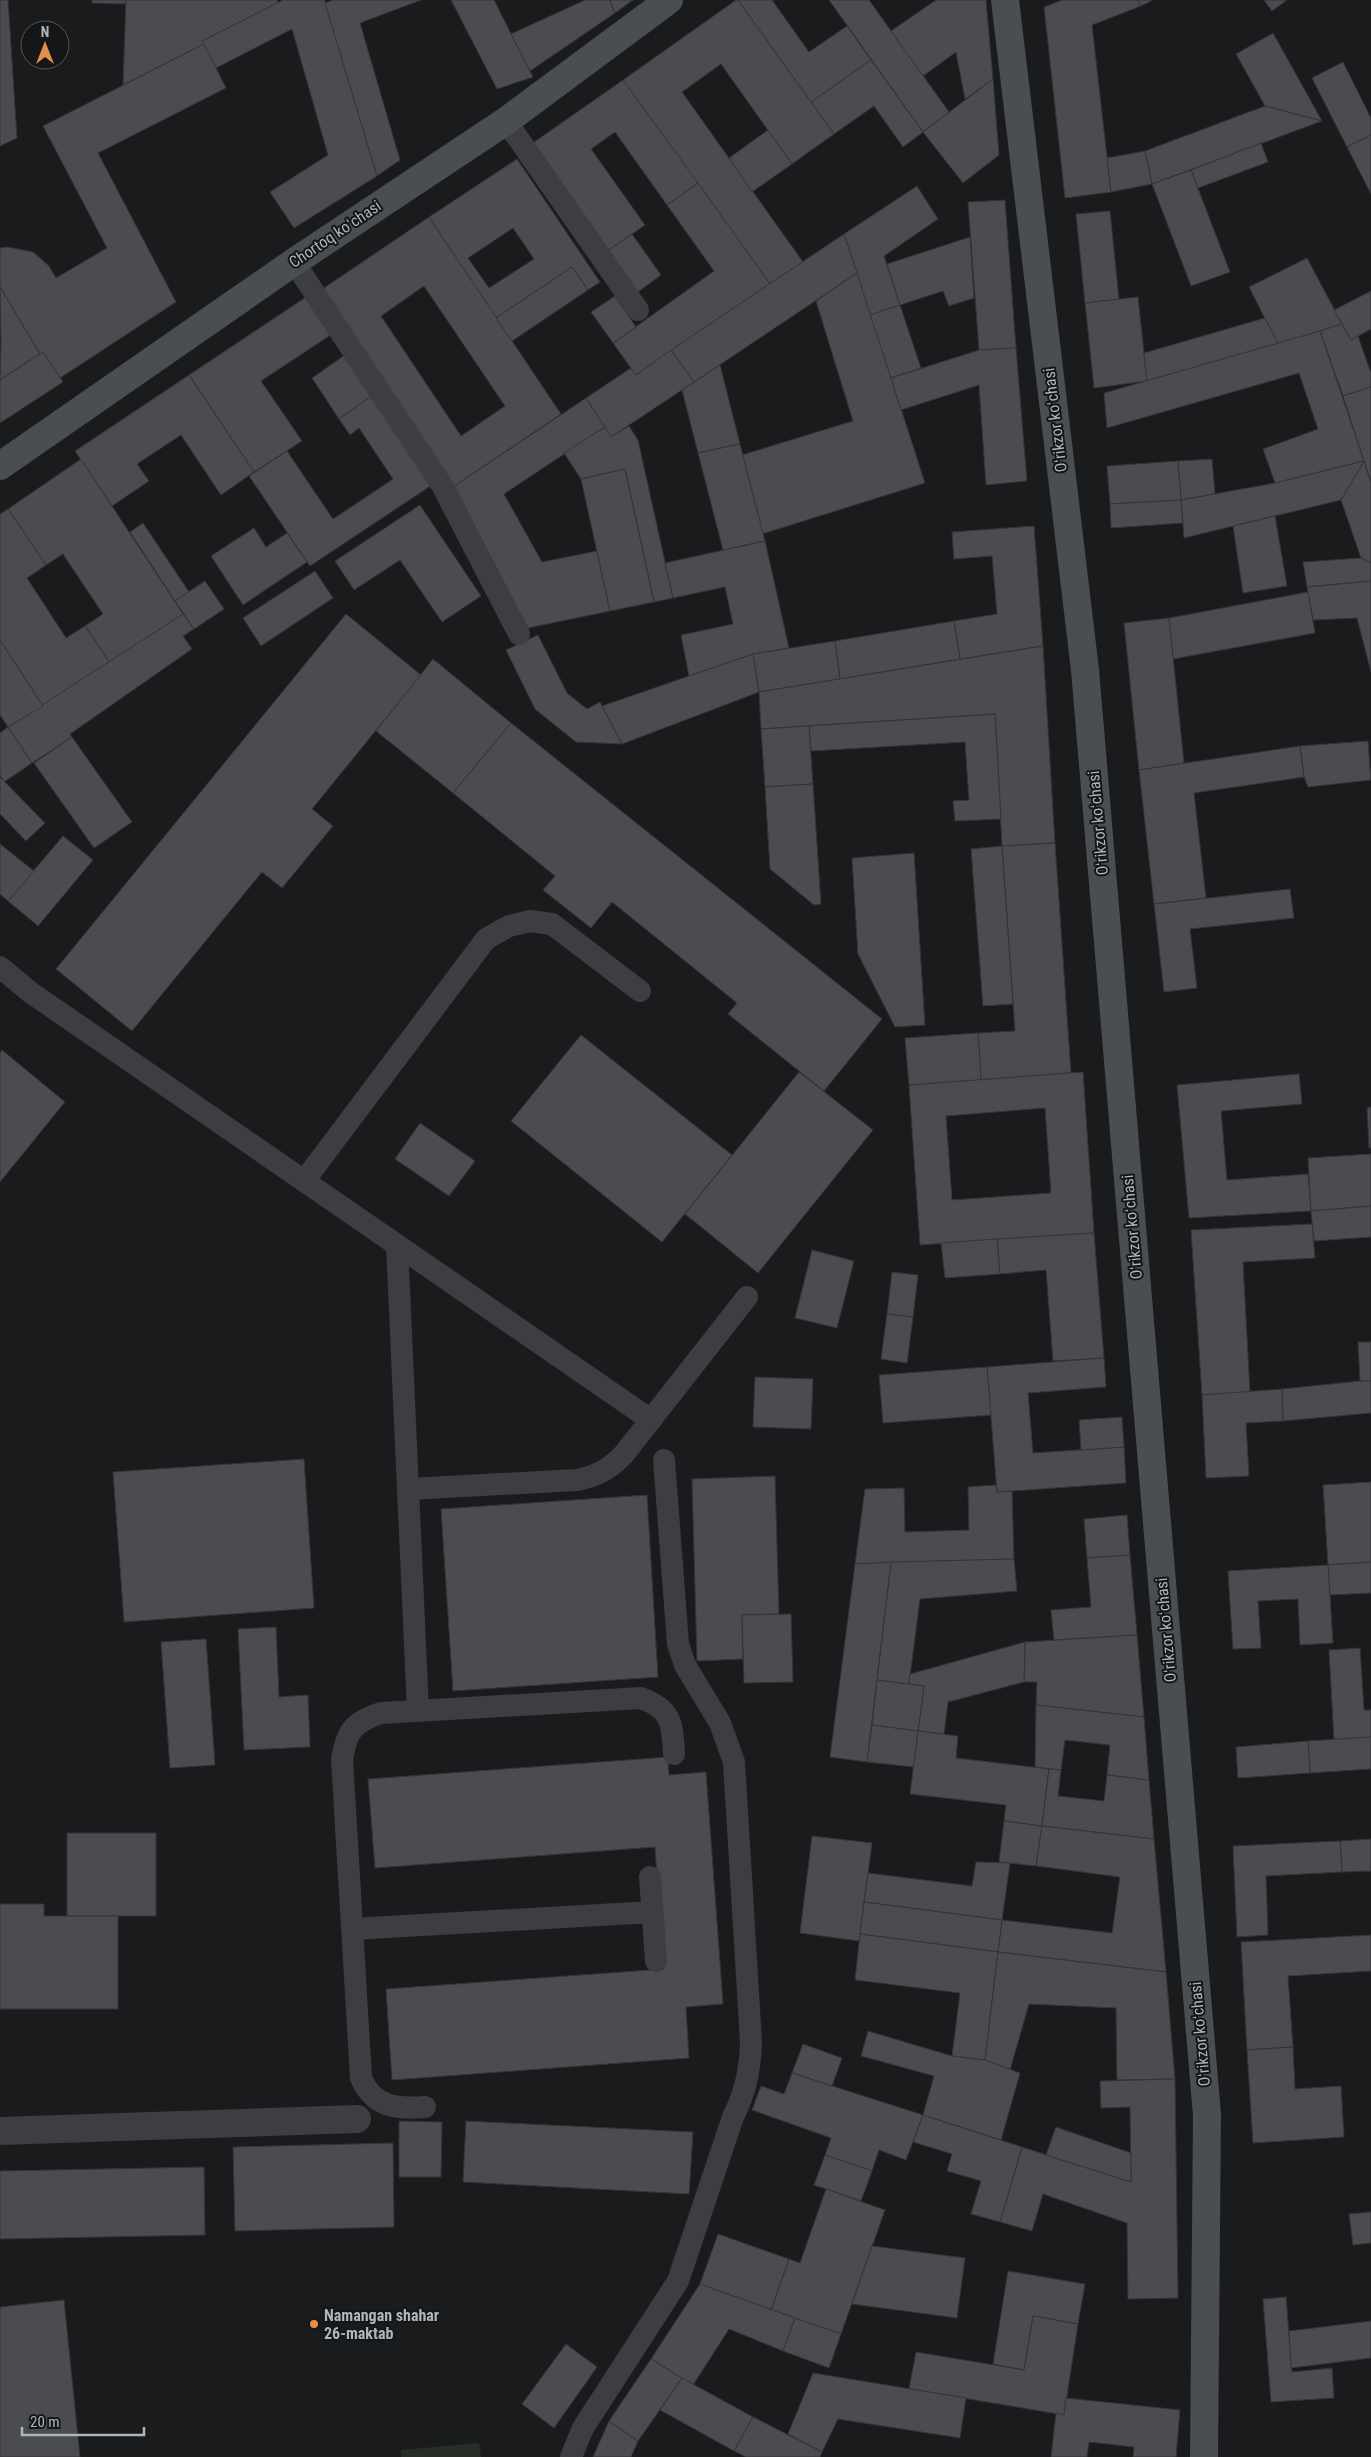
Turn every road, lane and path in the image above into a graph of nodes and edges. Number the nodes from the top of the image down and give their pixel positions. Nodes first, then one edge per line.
1 (669, 0) edge
2 (1005, 0) edge
3 (506, 121) junction
4 (294, 262) junction
5 (638, 310) dead end
6 (0, 466) edge
7 (518, 634) dead end
8 (0, 968) edge
9 (640, 990) dead end
10 (304, 1181) junction
11 (397, 1246) junction
12 (747, 1297) dead end
13 (651, 1420) junction
14 (664, 1460) dead end
15 (409, 1489) junction
16 (418, 1711) junction
17 (674, 1754) dead end
18 (650, 1877) dead end
19 (652, 1912) junction
20 (352, 1929) junction
21 (656, 1961) dead end
22 (425, 2107) dead end
23 (358, 2119) dead end
24 (0, 2131) edge
25 (571, 2457) edge
26 (1204, 2457) edge

1 - 3 main road, Chortoq koʻchasi
2 - 26 main road, Oʻrikzor koʻchasi
3 - 4 main road, Chortoq koʻchasi
3 - 5 lane
4 - 6 main road, Chortoq koʻchasi
4 - 7 lane
8 - 10 lane
9 - 10 lane
10 - 11 lane
11 - 13 lane
11 - 15 lane
12 - 13 lane
13 - 15 lane
14 - 25 lane
15 - 16 lane
16 - 17 lane
16 - 20 lane
18 - 19 lane
19 - 20 lane
19 - 21 lane
20 - 22 lane
23 - 24 street

